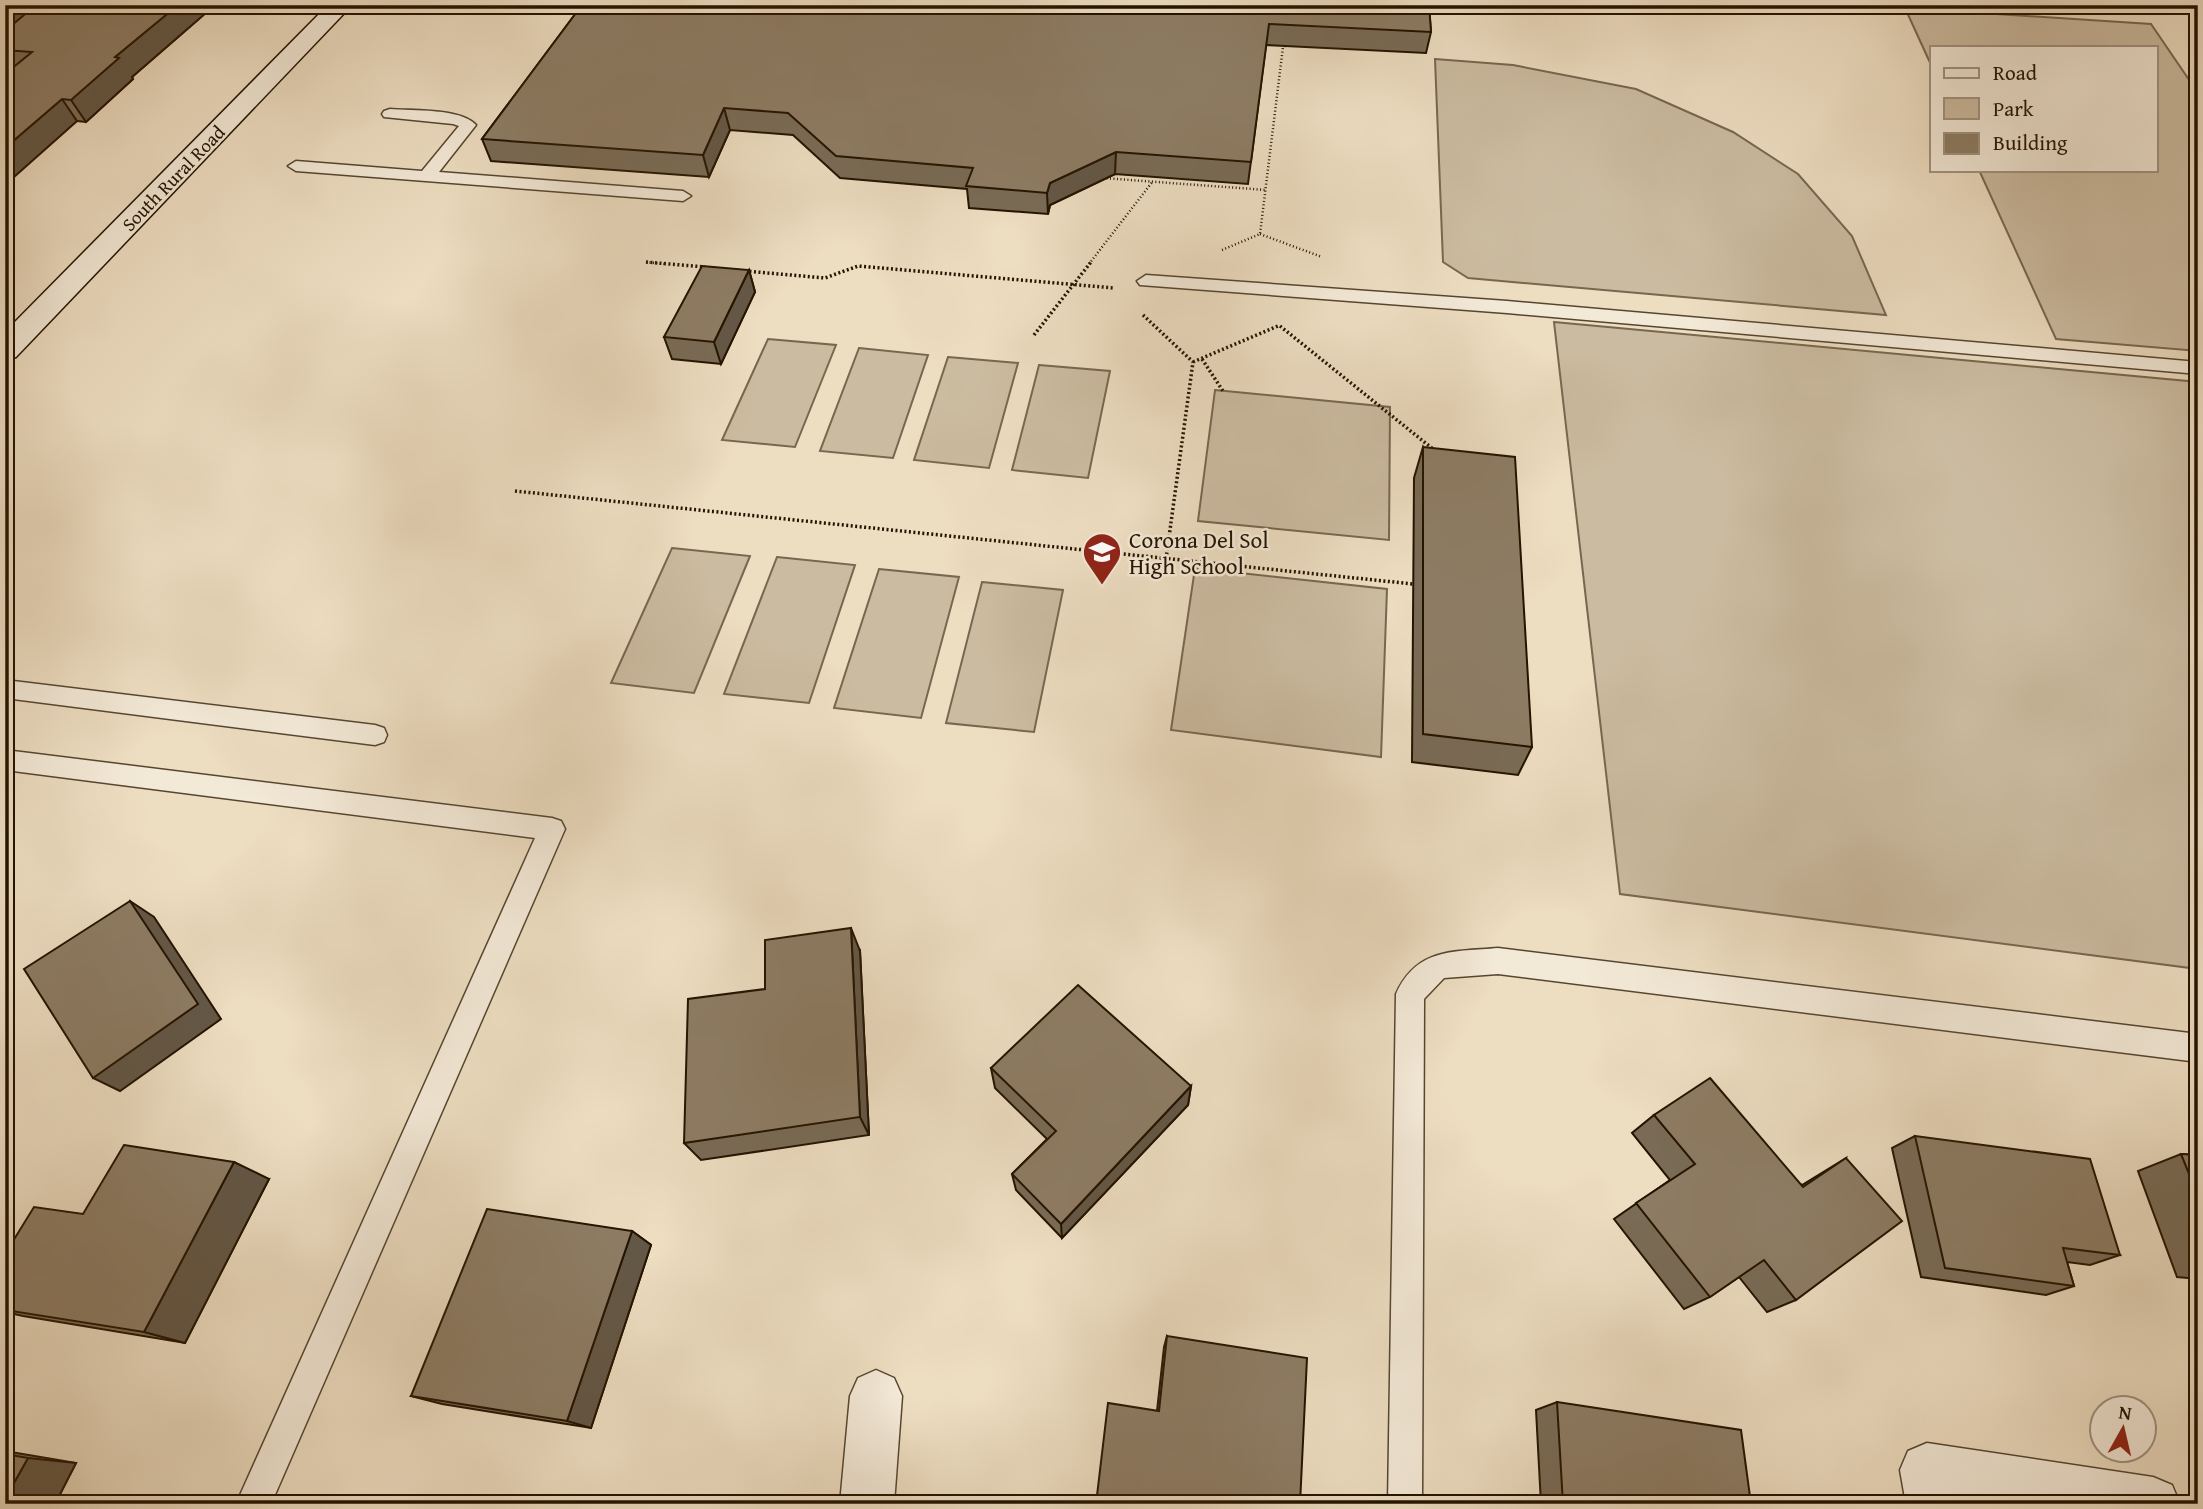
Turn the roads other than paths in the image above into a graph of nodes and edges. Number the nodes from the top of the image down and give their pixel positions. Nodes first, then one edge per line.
1 (341, 5) edge
2 (390, 114) dead end
3 (296, 166) dead end
4 (427, 176) junction
5 (683, 196) dead end
6 (1146, 281) road end
7 (5, 351) edge
8 (2198, 368) edge
9 (5, 689) edge
10 (375, 735) dead end
11 (5, 760) edge
12 (2198, 1048) edge
13 (876, 1396) dead end
14 (1930, 1487) edge
15 (253, 1504) edge
16 (867, 1504) edge
17 (1405, 1504) edge
18 (2153, 1504) edge

1 - 7 main road, South Rural Road
2 - 4 lane
3 - 4 lane
4 - 5 lane
6 - 8 lane
9 - 10 lane
11 - 15 lane
12 - 17 lane
13 - 16 main road
14 - 18 main road

